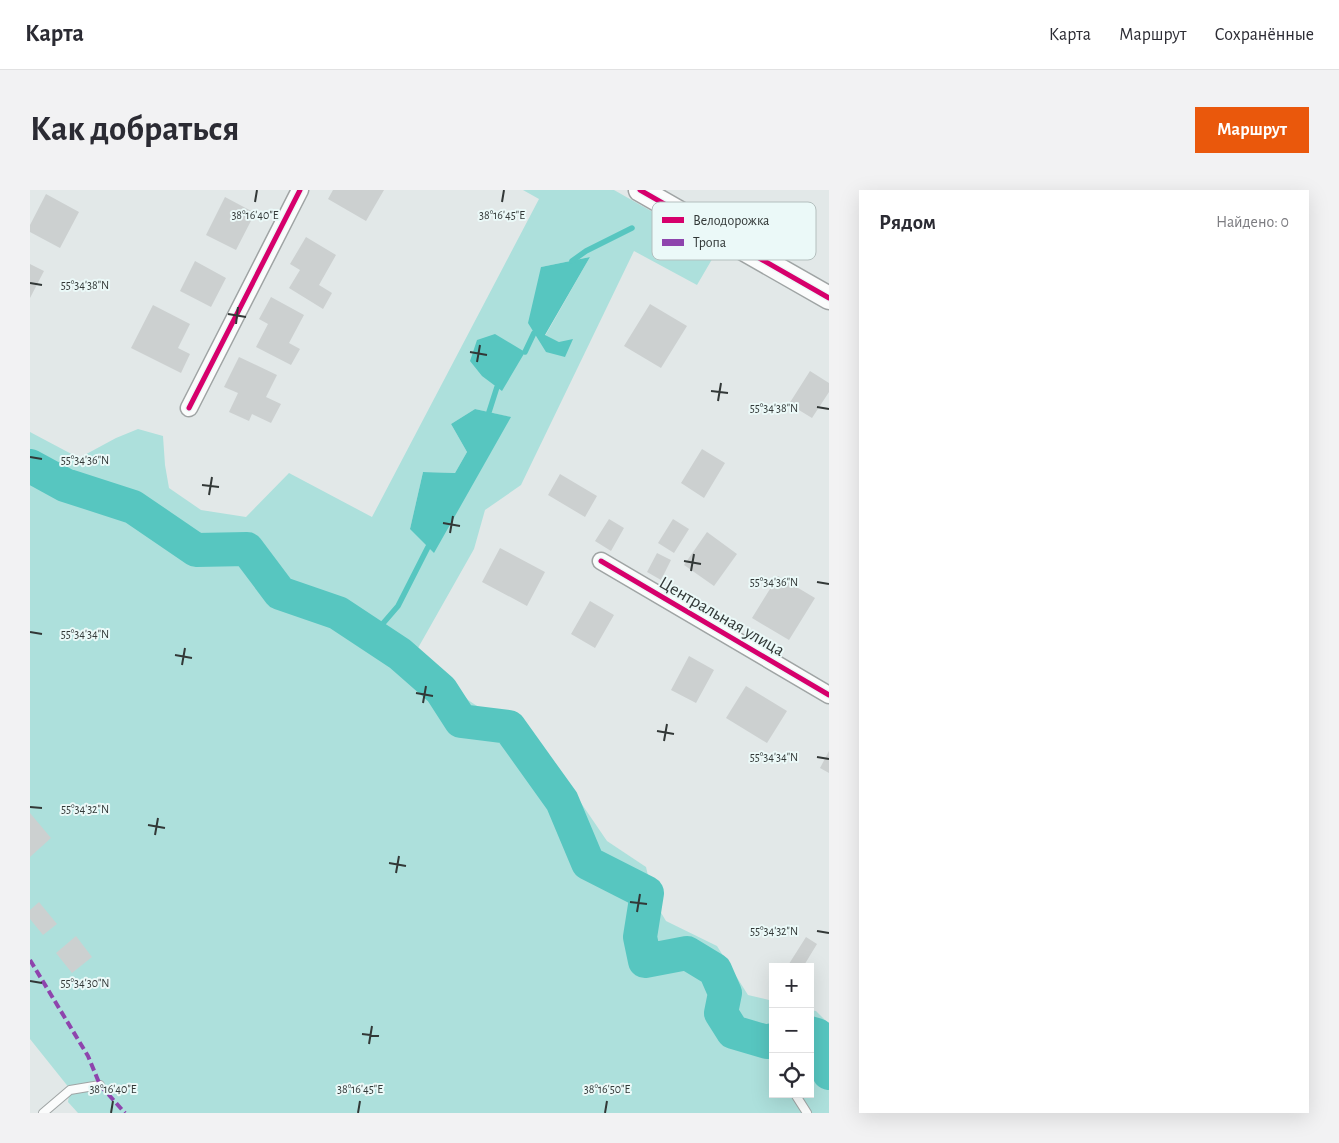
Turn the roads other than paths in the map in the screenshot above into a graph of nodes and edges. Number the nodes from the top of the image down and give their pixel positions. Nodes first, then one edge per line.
1 (300, 190) edge
2 (640, 190) edge
3 (661, 202) edge
4 (762, 260) edge
5 (829, 298) edge
6 (188, 408) dead end
7 (601, 561) dead end
8 (829, 695) edge
9 (100, 1085) dead end
10 (798, 1098) edge
11 (43, 1113) edge
12 (807, 1113) edge

1 - 6 street
2 - 3 street
4 - 5 street
7 - 8 street, Центральная улица
9 - 11 lane
10 - 12 lane

